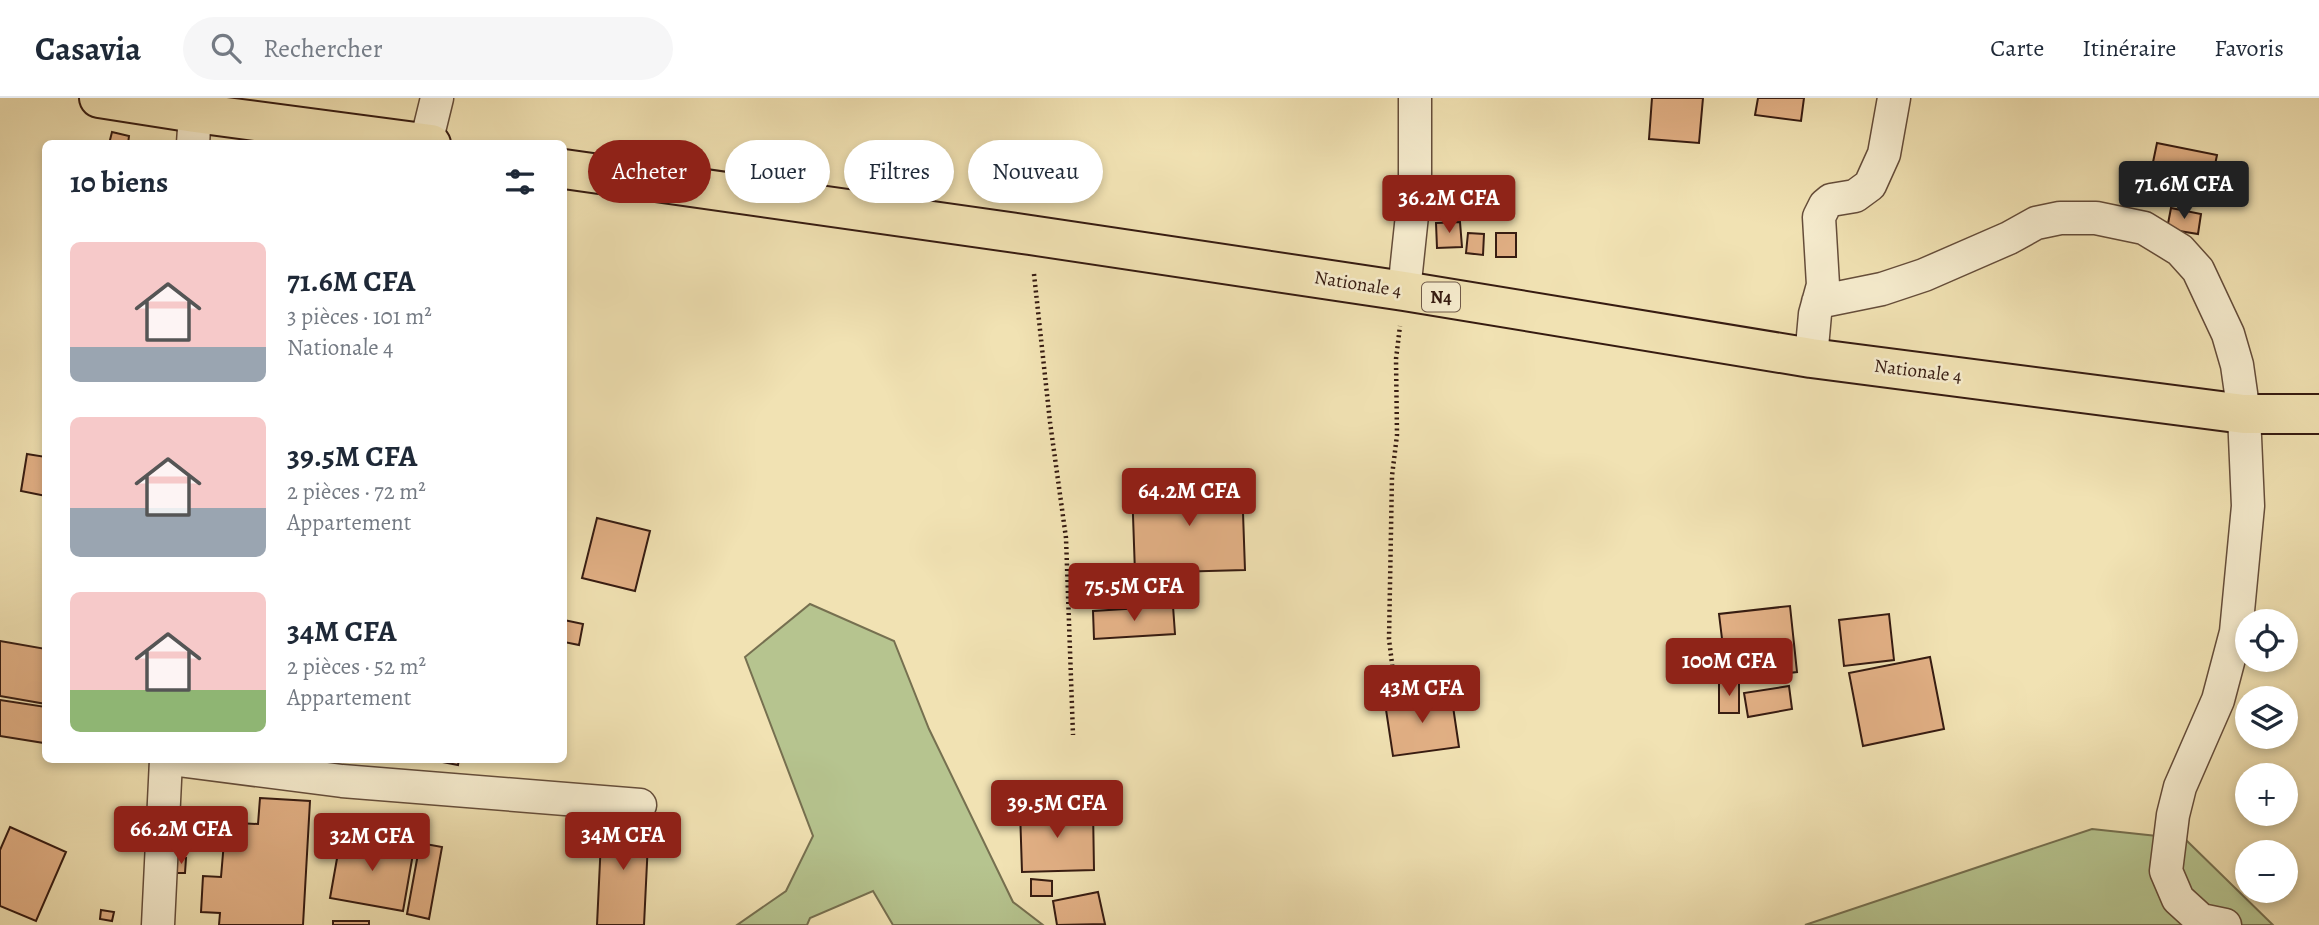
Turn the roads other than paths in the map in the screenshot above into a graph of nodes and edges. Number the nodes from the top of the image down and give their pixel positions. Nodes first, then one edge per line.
1 (99, 98) edge
2 (437, 98) edge
3 (1415, 98) edge
4 (1894, 98) edge
5 (194, 128) edge
6 (381, 140) edge
7 (429, 140) edge
8 (567, 170) edge
9 (1404, 291) junction
10 (1818, 302) junction
11 (1811, 358) junction
12 (2244, 414) junction
13 (2319, 414) edge
14 (166, 763) edge
15 (201, 763) edge
16 (640, 805) dead end
17 (158, 925) edge
18 (2225, 925) edge

1 - 5 highway
2 - 7 street
3 - 9 street
4 - 10 street
5 - 6 highway
8 - 9 highway, Nationale 4 / N4
9 - 11 highway, Nationale 4 / N4
10 - 11 street
10 - 12 street
11 - 12 highway, Nationale 4 / N4
12 - 13 highway, Nationale 4 / N4
12 - 18 street
14 - 17 street
15 - 16 street

